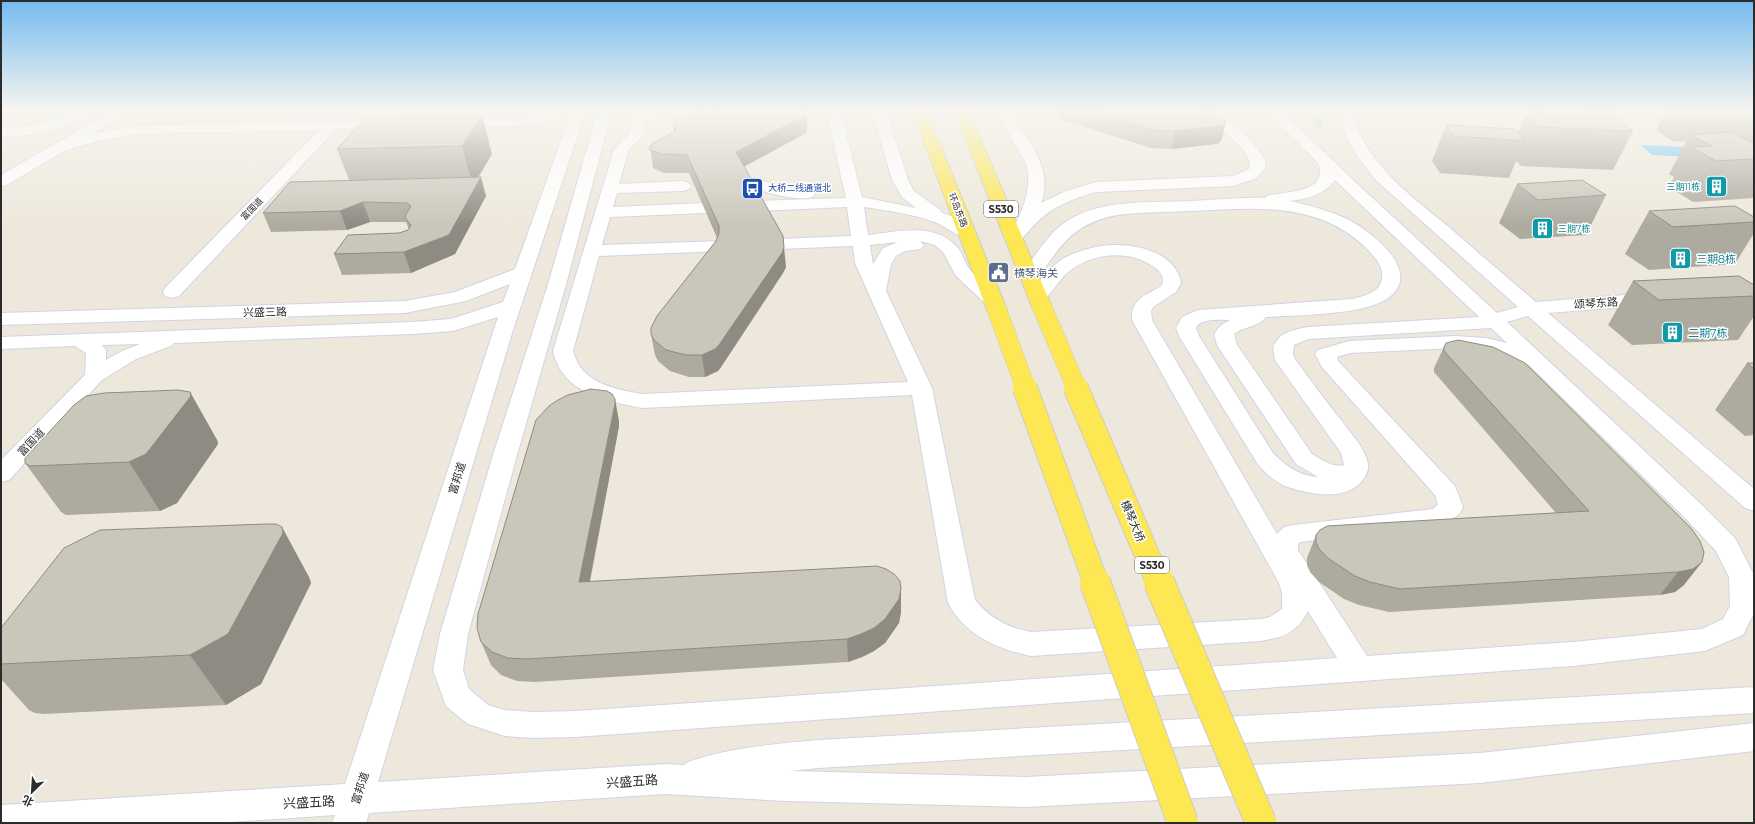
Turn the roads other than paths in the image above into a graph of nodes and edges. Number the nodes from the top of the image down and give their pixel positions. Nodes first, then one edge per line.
1 (59, 148) edge
2 (310, 148) edge
3 (565, 148) edge
4 (604, 148) edge
5 (610, 148) edge
6 (843, 148) edge
7 (891, 148) edge
8 (934, 148) edge
9 (977, 148) edge
10 (1025, 148) edge
11 (1249, 148) edge
12 (1312, 148) edge
13 (1360, 148) edge
14 (1324, 160) junction
15 (1, 182) edge
16 (754, 184) edge
17 (683, 186) dead end
18 (609, 190) junction
19 (854, 199) junction
20 (1242, 203) junction
21 (758, 206) edge
22 (705, 208) edge
23 (603, 212) junction
24 (940, 218) junction
25 (1024, 224) junction
26 (967, 233) junction
27 (1013, 238) junction
28 (861, 241) junction
29 (778, 244) edge
30 (721, 246) edge
31 (592, 251) junction
32 (524, 272) junction
33 (962, 272) junction
34 (877, 290) junction
35 (172, 292) junction
36 (1036, 294) junction
37 (1666, 298) edge
38 (995, 304) junction
39 (512, 305) junction
40 (1533, 308) junction
41 (1276, 310) junction
42 (203, 313) junction
43 (102, 315) junction
44 (1, 319) edge
45 (1494, 321) junction
46 (180, 337) junction
47 (78, 340) junction
48 (1, 343) edge
49 (1539, 363) junction
50 (95, 376) junction
51 (921, 388) junction
52 (1357, 469) junction
53 (1, 474) edge
54 (1754, 502) edge
55 (1359, 669) junction
56 (1754, 700) edge
57 (1754, 737) edge
58 (665, 779) junction
59 (353, 811) edge
60 (1, 821) edge
61 (1183, 823) edge
62 (1261, 823) edge

1 - 15 street
2 - 35 street, 富国道
3 - 32 street, 富邦道
4 - 55 street
5 - 18 street
6 - 19 street
7 - 24 street
8 - 26 main road, 环岛东路
9 - 27 main road, S530
10 - 25 street
11 - 25 street
12 - 14 street
13 - 40 street
14 - 20 street
14 - 45 street
16 - 19 street
17 - 18 street
18 - 23 street
19 - 21 street
19 - 24 street
19 - 28 street
20 - 36 street
20 - 41 street
22 - 23 street
23 - 31 street
24 - 26 street
25 - 27 street
26 - 38 main road, 环岛东路
27 - 36 main road, S530
28 - 29 street
28 - 33 street
28 - 34 street
30 - 31 street
31 - 51 street
32 - 39 street, 富邦道
32 - 42 street, 兴盛三路
33 - 34 street
33 - 38 street
34 - 51 street
35 - 42 street
35 - 43 street
36 - 51 street
36 - 62 main road, 横琴大桥 / S530, bridge
37 - 40 street, 颂琴东路
38 - 61 main road, bridge
39 - 46 street, 兴盛三路
39 - 59 street, 富邦道
40 - 45 street, 颂琴东路
40 - 54 street
41 - 52 street
41 - 52 street
42 - 43 street, 兴盛三路
43 - 44 street, 兴盛三路
45 - 49 street
45 - 52 street, 颂琴东路
46 - 47 street, 兴盛三路
46 - 50 street, 富国道
47 - 48 street, 兴盛三路
47 - 50 street
49 - 55 street
49 - 55 street
50 - 53 street, 富国道
56 - 58 street
57 - 58 street
58 - 59 street, 兴盛五路
59 - 60 street, 兴盛五路

